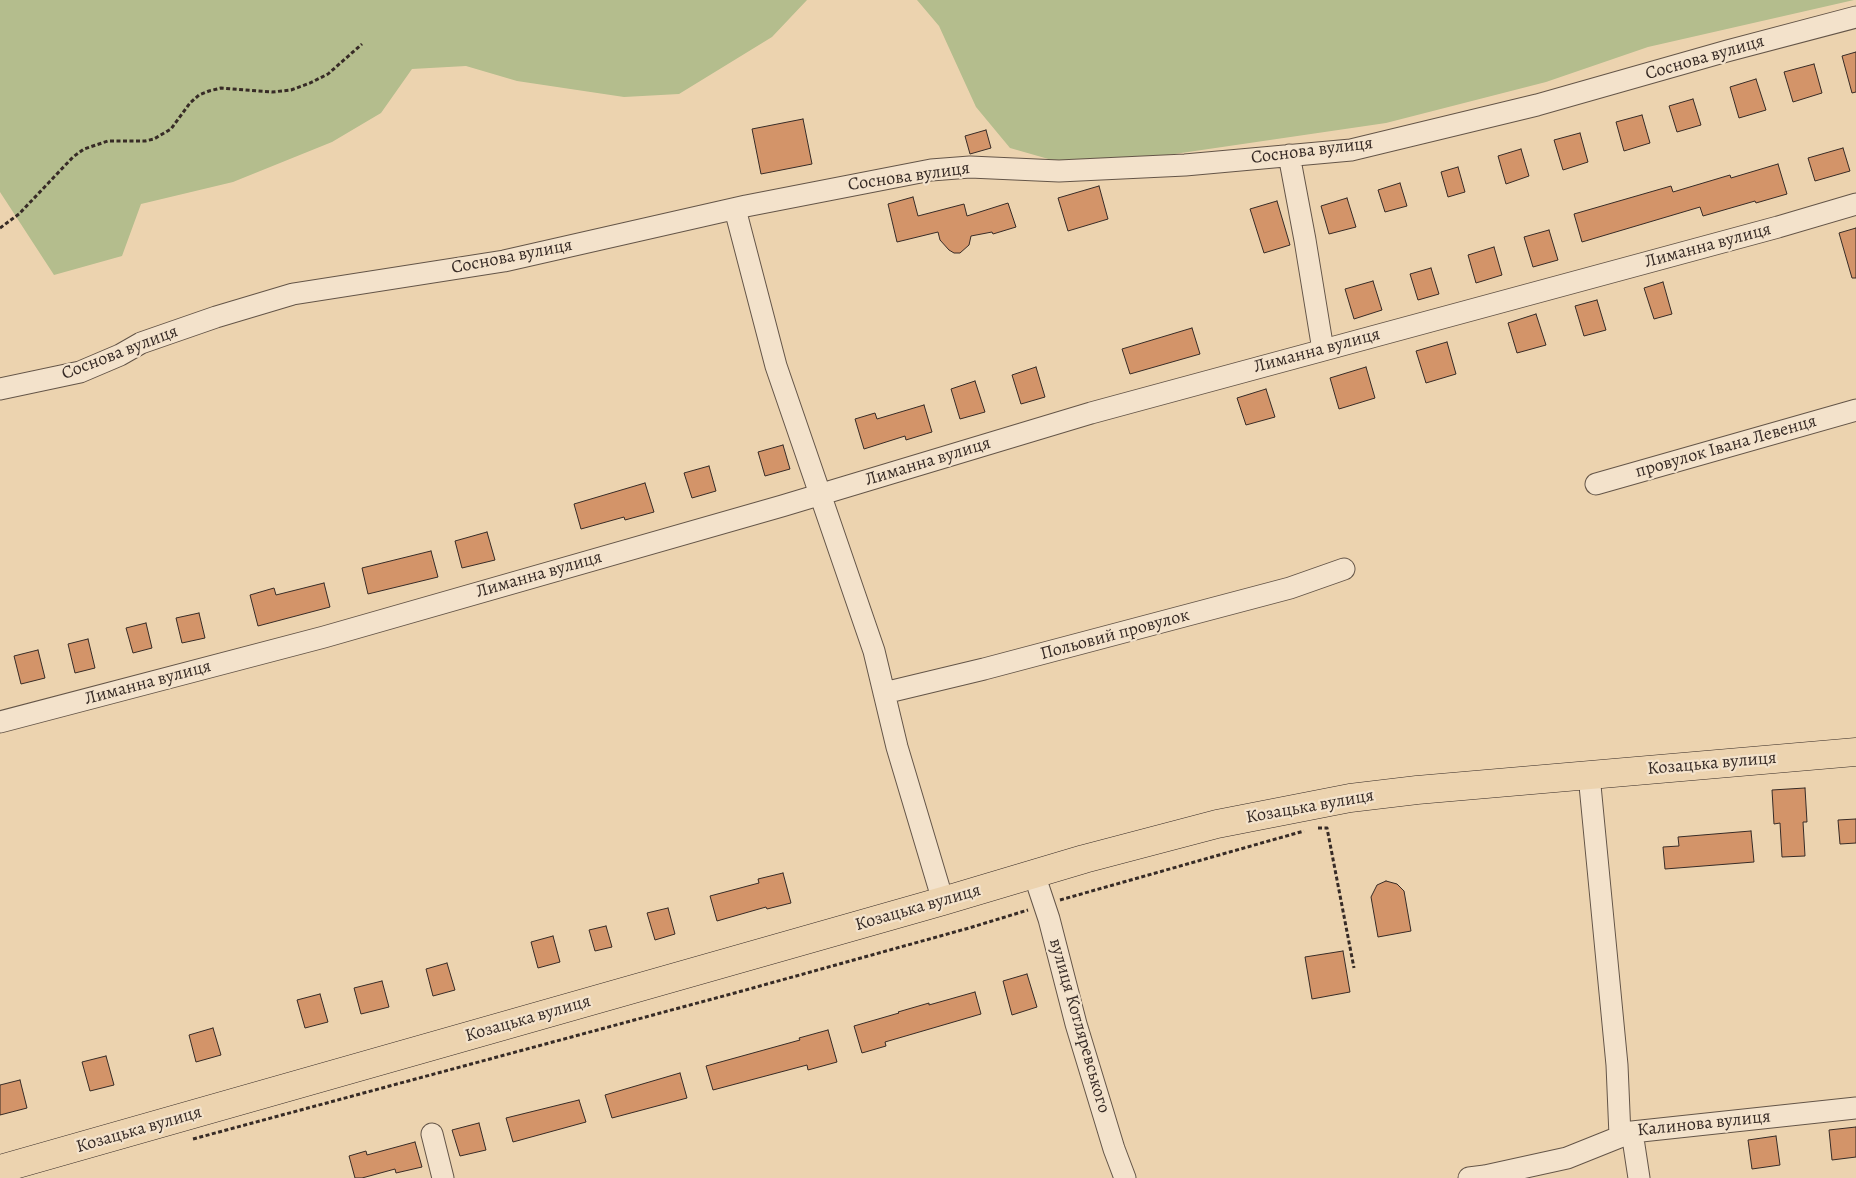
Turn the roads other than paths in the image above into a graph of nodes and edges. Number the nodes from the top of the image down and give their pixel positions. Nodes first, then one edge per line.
1 (1856, 17) edge
2 (1289, 155) junction
3 (1856, 204) edge
4 (734, 209) junction
5 (1323, 350) junction
6 (0, 389) edge
7 (1856, 410) edge
8 (1596, 484) dead end
9 (822, 494) junction
10 (1344, 569) dead end
11 (884, 693) junction
12 (0, 722) edge
13 (1856, 752) edge
14 (1589, 775) junction
15 (1034, 874) junction
16 (943, 901) junction
17 (1856, 1108) edge
18 (432, 1134) dead end
19 (1626, 1134) junction
20 (0, 1170) edge
21 (442, 1178) edge
22 (1125, 1178) edge
23 (1469, 1178) edge
24 (1639, 1178) edge

1 - 2 street, Соснова вулиця
2 - 4 street, Соснова вулиця
2 - 5 street
3 - 5 street, Лиманна вулиця
4 - 6 street, Соснова вулиця
4 - 9 street
5 - 9 street, Лиманна вулиця
7 - 8 street, провулок Івана Левенця
9 - 11 street
9 - 12 street, Лиманна вулиця
10 - 11 street, Польовий провулок
11 - 16 street
13 - 14 main road, Козацька вулиця
14 - 15 main road, Козацька вулиця
14 - 19 street
15 - 16 main road, Козацька вулиця
15 - 22 street, вулиця Котляревського
16 - 20 main road, Козацька вулиця
17 - 19 street, Калинова вулиця
18 - 21 street
19 - 23 street, Калинова вулиця
19 - 24 street

